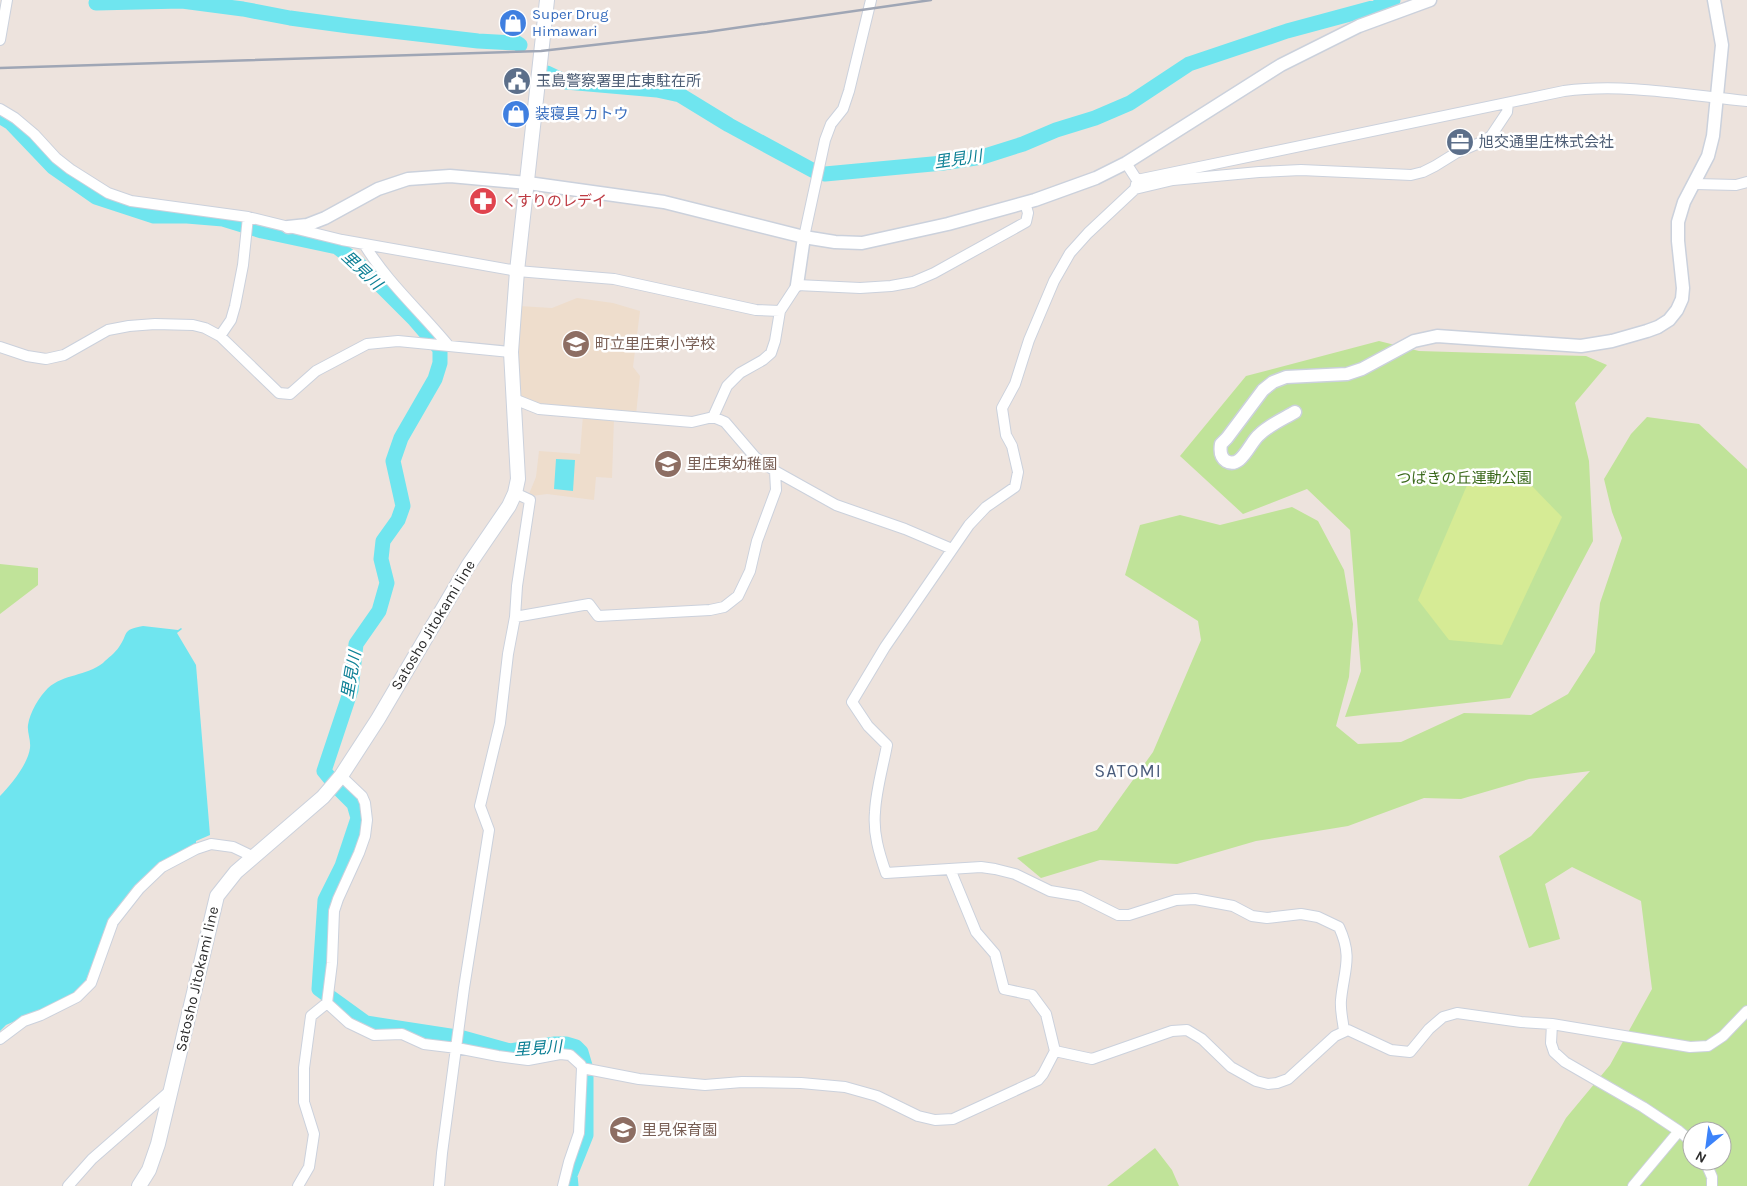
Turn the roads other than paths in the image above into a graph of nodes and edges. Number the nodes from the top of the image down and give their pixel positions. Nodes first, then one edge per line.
1 (6, 0) edge
2 (547, 0) edge
3 (871, 0) edge
4 (1430, 0) edge
5 (1714, 0) edge
6 (0, 40) edge
7 (1716, 98) junction
8 (1747, 101) edge
9 (1508, 103) junction
10 (0, 109) edge
11 (1126, 163) junction
12 (1747, 182) edge
13 (528, 183) junction
14 (1695, 184) junction
15 (1136, 185) junction
16 (1025, 203) junction
17 (248, 217) junction
18 (288, 227) junction
19 (804, 237) junction
20 (364, 244) junction
21 (517, 271) junction
22 (797, 285) junction
23 (780, 311) junction
24 (220, 336) junction
25 (447, 345) junction
26 (0, 347) edge
27 (511, 352) junction
28 (514, 399) junction
29 (1295, 412) dead end
30 (713, 417) junction
31 (775, 471) junction
32 (515, 493) junction
33 (952, 549) junction
34 (515, 618) junction
35 (337, 782) junction
36 (254, 857) junction
37 (950, 869) junction
38 (327, 1003) junction
39 (1747, 1011) edge
40 (1552, 1024) junction
41 (1344, 1031) junction
42 (0, 1039) edge
43 (457, 1048) junction
44 (1055, 1051) junction
45 (582, 1068) junction
46 (171, 1090) junction
47 (1679, 1130) junction
48 (1682, 1133) edge
49 (1709, 1171) edge
50 (68, 1186) edge
51 (139, 1186) edge
52 (298, 1186) edge
53 (439, 1186) edge
54 (563, 1186) edge
55 (1633, 1186) edge
56 (1712, 1186) edge

1 - 6 street
2 - 13 main road, Satosho Jitokami line
3 - 19 street
4 - 11 street
5 - 7 street
7 - 8 street
7 - 9 street
7 - 14 street
9 - 15 street
9 - 15 street
10 - 17 street
11 - 15 street
11 - 16 street
12 - 14 street
13 - 18 street
13 - 19 street
13 - 21 main road, Satosho Jitokami line
14 - 29 street
15 - 33 street
16 - 19 street
16 - 22 street
17 - 18 street
17 - 24 street
18 - 20 street
19 - 22 street
20 - 21 street
20 - 25 street
21 - 23 street
21 - 27 main road, Satosho Jitokami line
22 - 23 street
23 - 30 street
24 - 25 street
24 - 26 street
25 - 27 street
27 - 28 main road, Satosho Jitokami line
28 - 30 street
28 - 32 main road, Satosho Jitokami line
30 - 31 street
31 - 33 street
31 - 34 street
32 - 34 street
32 - 35 main road, Satosho Jitokami line
33 - 37 street
34 - 43 street
35 - 36 main road, Satosho Jitokami line
35 - 38 street
36 - 42 street
36 - 46 main road, Satosho Jitokami line
37 - 41 street
37 - 44 street
38 - 43 street
38 - 52 street
39 - 40 street
40 - 41 street
40 - 47 street
41 - 44 street
43 - 45 street
43 - 53 street
44 - 45 street
45 - 54 street
46 - 50 street
46 - 51 main road, Satosho Jitokami line
47 - 48 street
47 - 55 street
49 - 56 street

